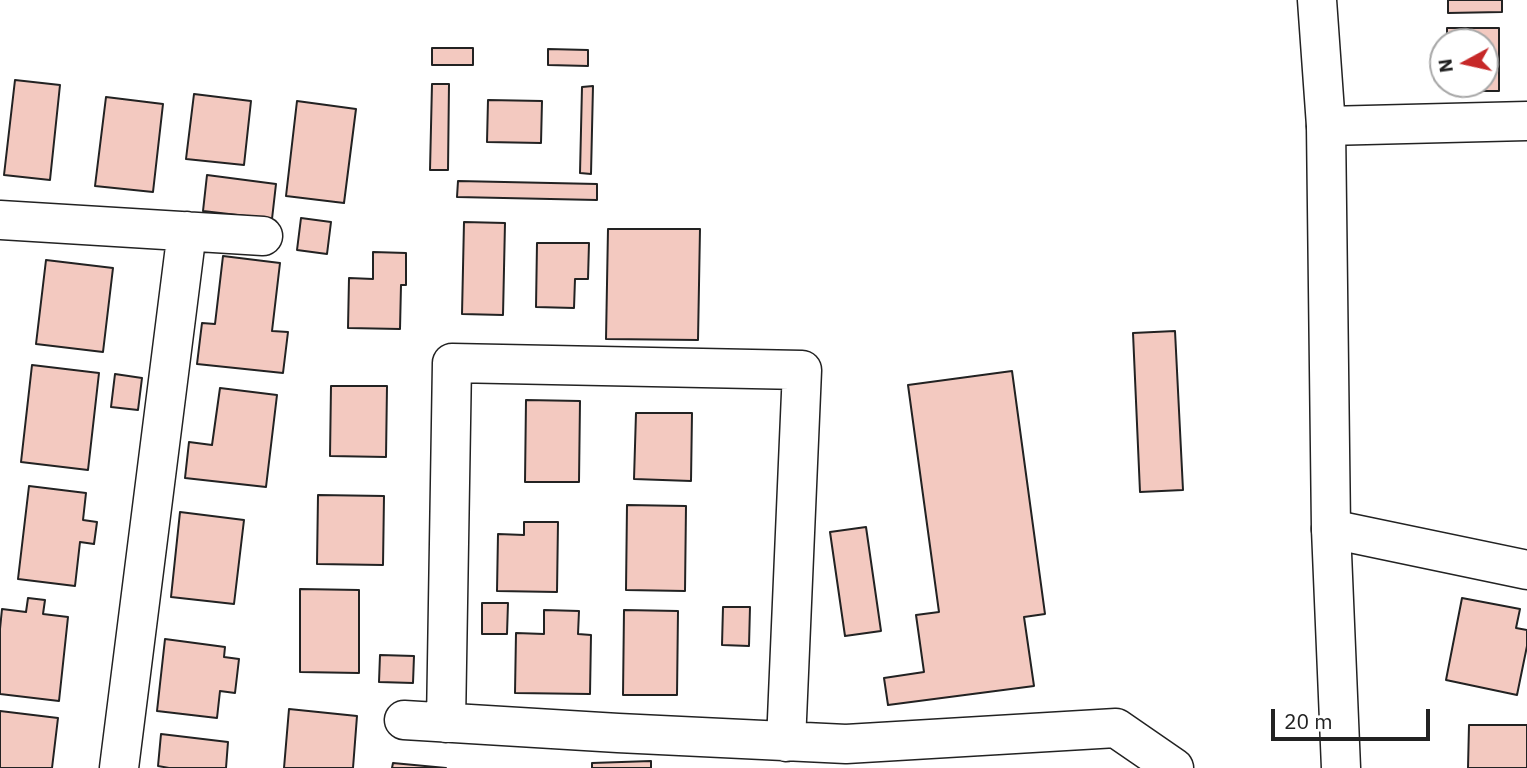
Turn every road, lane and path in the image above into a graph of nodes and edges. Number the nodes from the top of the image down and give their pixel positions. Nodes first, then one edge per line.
1 (1317, 0) edge
2 (1527, 121) edge
3 (1326, 126) junction
4 (0, 219) edge
5 (187, 231) junction
6 (263, 236) dead end
7 (1331, 529) junction
8 (1527, 570) edge
9 (404, 720) dead end
10 (446, 723) junction
11 (786, 742) junction
12 (693, 753) edge
13 (959, 753) edge
14 (119, 768) edge
15 (1174, 768) edge
16 (1340, 768) edge

1 - 3 street
2 - 3 street
3 - 7 street
4 - 5 street
5 - 6 street
5 - 14 street
7 - 8 street
7 - 16 street
9 - 10 street
10 - 11 street
10 - 12 street
11 - 12 street
11 - 13 street
13 - 15 street

